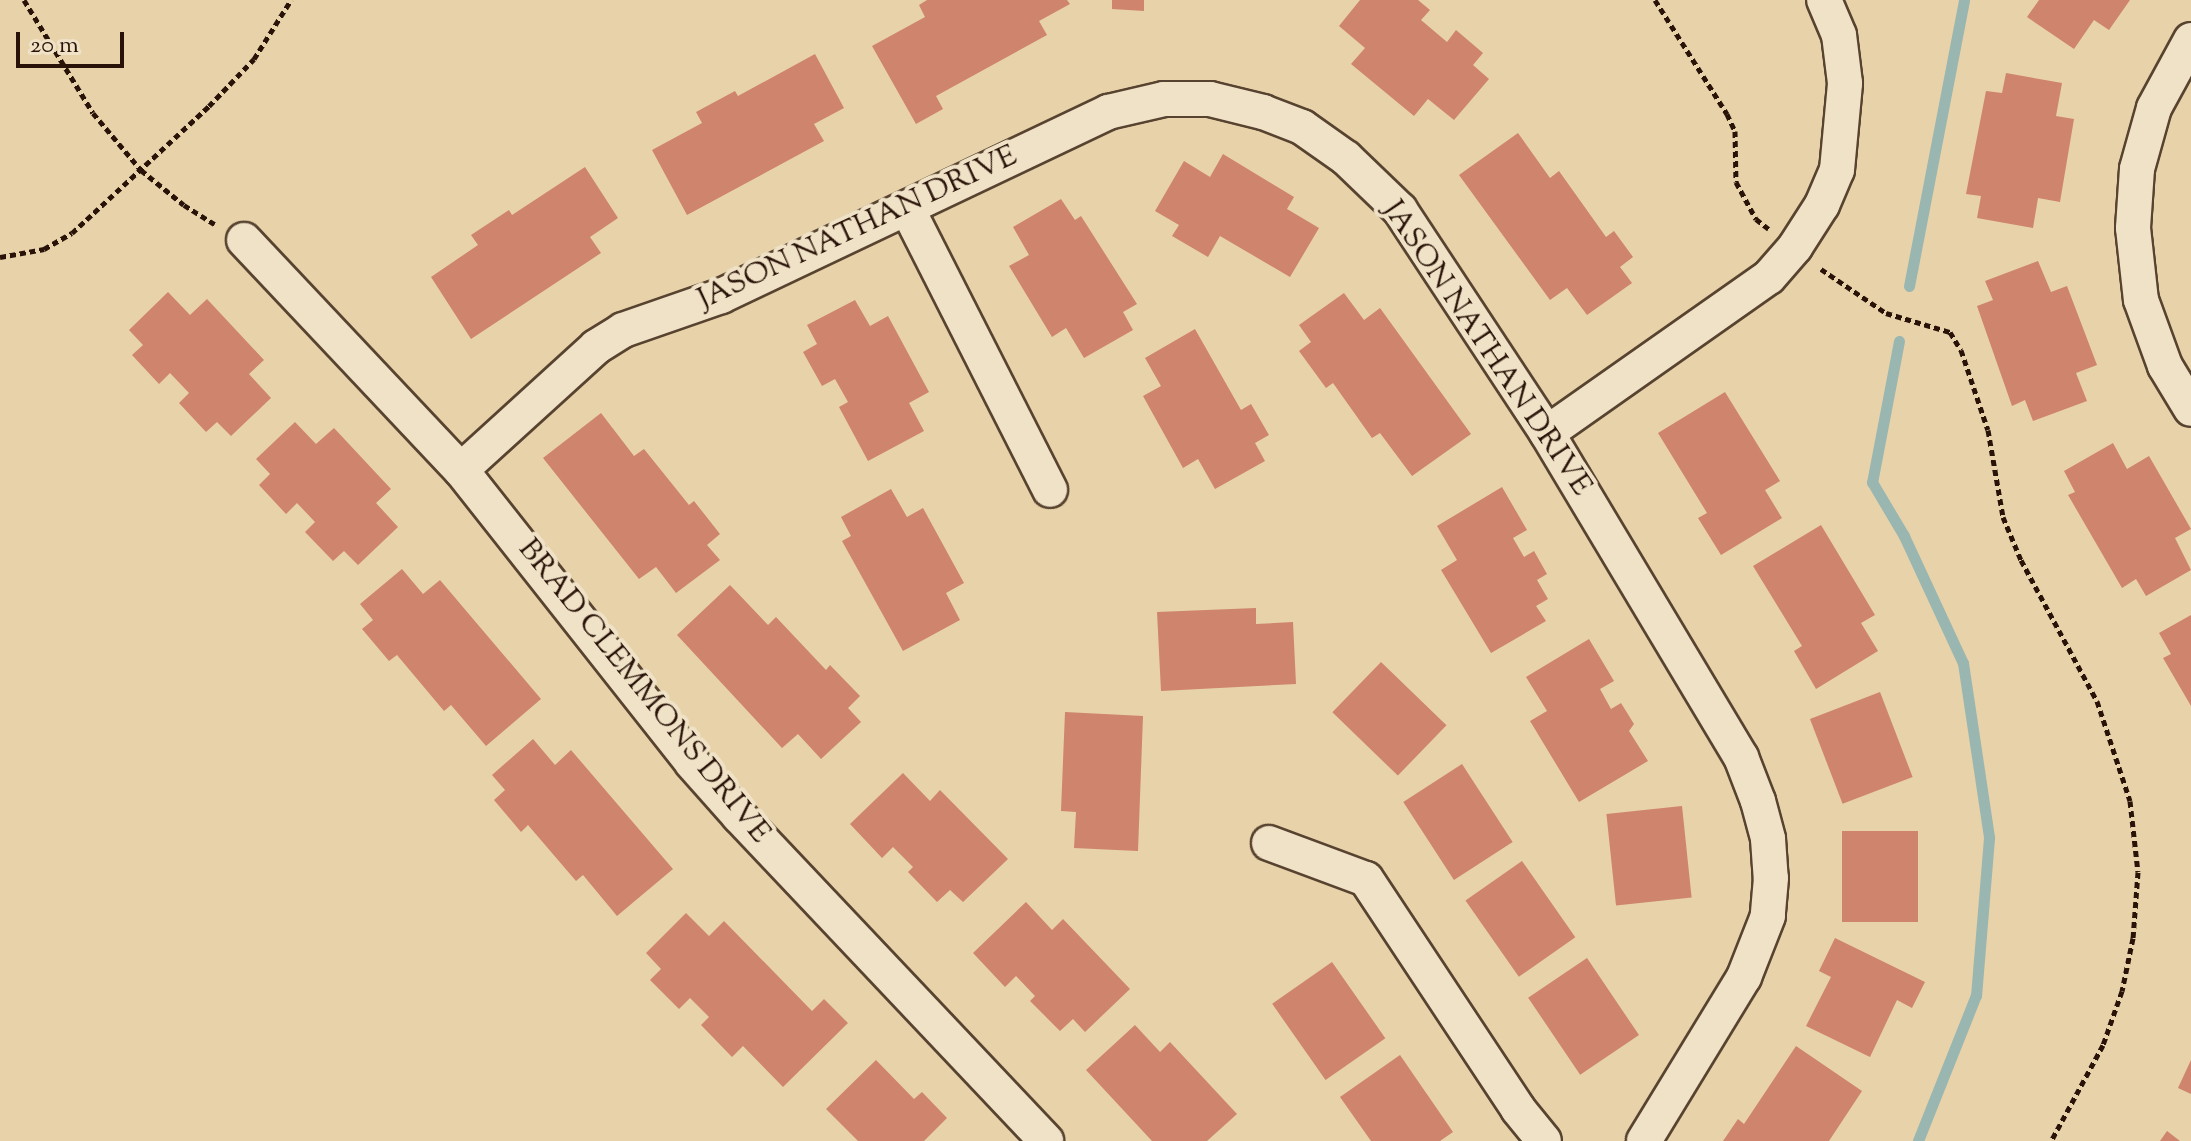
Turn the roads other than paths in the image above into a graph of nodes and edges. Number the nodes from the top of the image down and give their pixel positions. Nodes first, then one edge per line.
1 (1824, 0) edge
2 (2191, 40) edge
3 (907, 208) junction
4 (244, 240) road end
5 (2191, 409) edge
6 (1547, 433) junction
7 (461, 470) junction
8 (1050, 490) dead end
9 (1269, 843) dead end
10 (1046, 1141) edge
11 (1544, 1141) edge
12 (1644, 1141) edge

1 - 6 street
2 - 5 street
3 - 6 street, JASON NATHAN DRIVE
3 - 7 street, JASON NATHAN DRIVE
3 - 8 street
4 - 7 street, BRAD CLEMMONS DRIVE
6 - 12 street, JASON NATHAN DRIVE
7 - 10 street, BRAD CLEMMONS DRIVE
9 - 11 street

